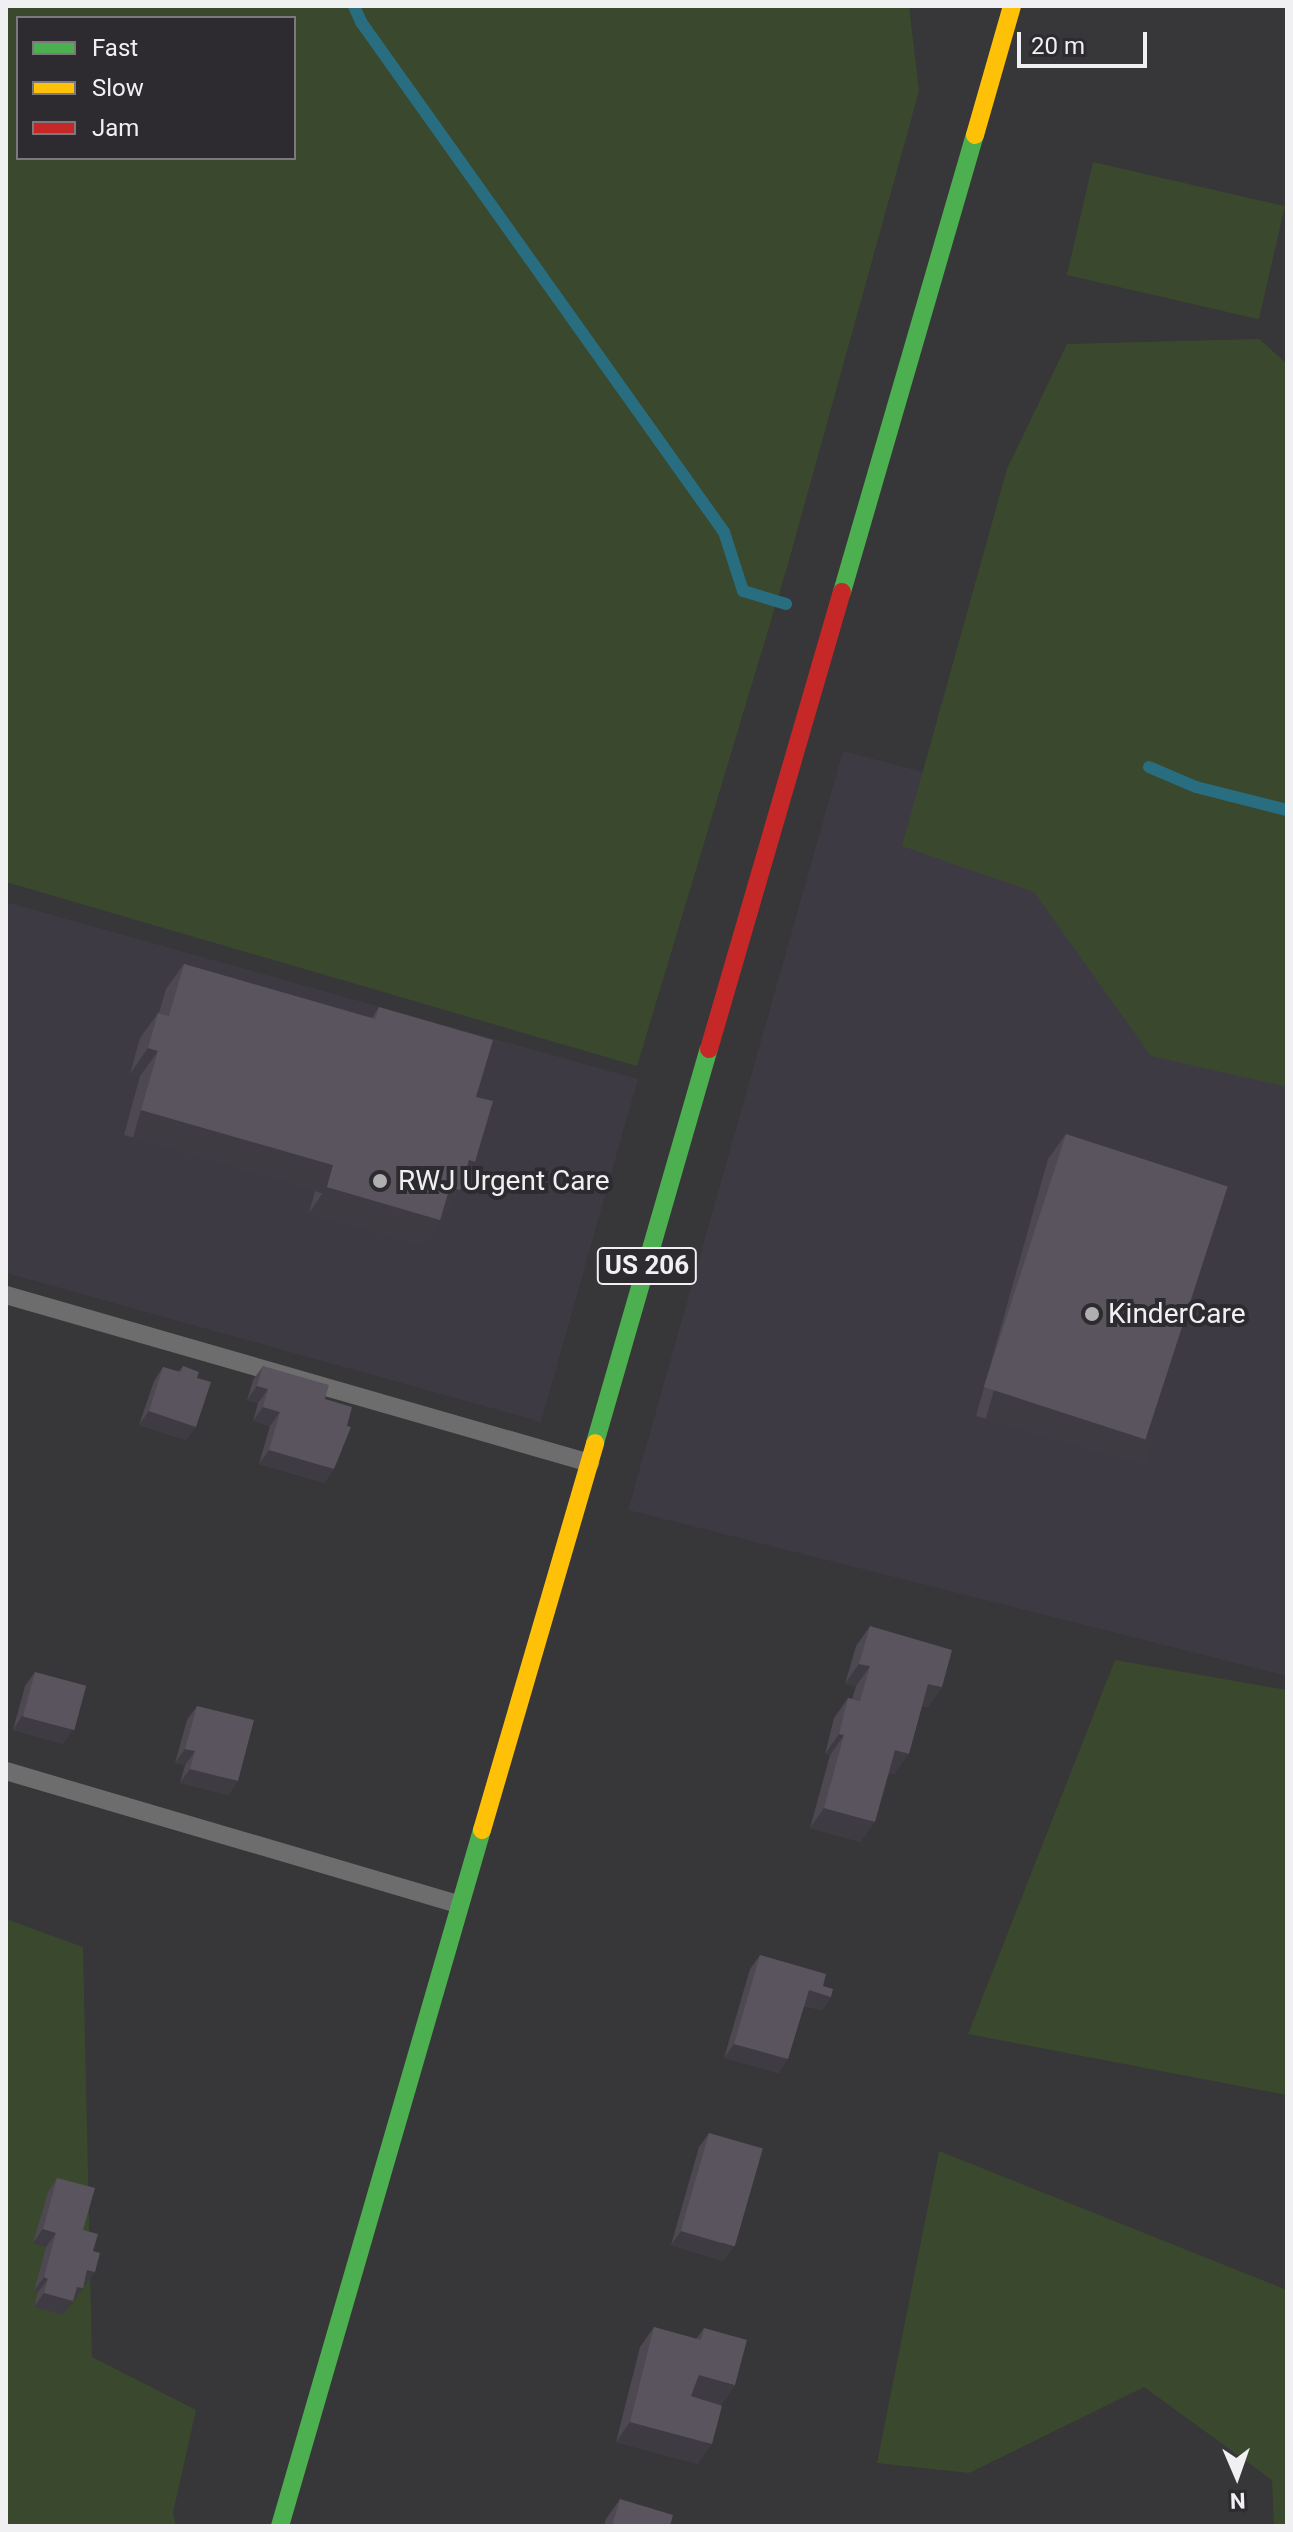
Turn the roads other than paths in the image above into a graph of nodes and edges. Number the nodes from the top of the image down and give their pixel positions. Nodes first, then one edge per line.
1 (1012, 6) edge
2 (6, 1295) edge
3 (590, 1463) junction
4 (6, 1771) edge
5 (460, 1905) junction
6 (280, 2526) edge

1 - 3 main road, US 206
2 - 3 lane
3 - 5 main road, US 206
4 - 5 lane
5 - 6 main road, US 206

